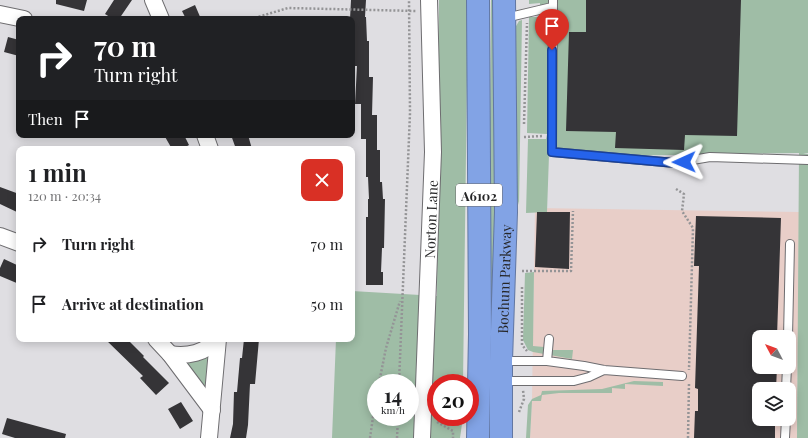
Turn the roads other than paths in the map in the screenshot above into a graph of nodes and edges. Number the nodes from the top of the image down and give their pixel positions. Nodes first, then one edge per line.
1 (153, 0) edge
2 (478, 0) edge
3 (553, 3) edge
4 (429, 6) edge
5 (504, 9) edge
6 (0, 14) edge
7 (160, 16) edge
8 (16, 17) edge
9 (808, 160) edge
10 (0, 236) edge
11 (16, 242) edge
12 (790, 244) dead end
13 (788, 330) edge
14 (549, 339) dead end
15 (159, 342) edge
16 (215, 342) edge
17 (218, 342) edge
18 (170, 354) junction
19 (547, 361) junction
20 (604, 370) junction
21 (491, 374) junction
22 (682, 376) dead end
23 (212, 410) junction
24 (786, 426) edge
25 (209, 438) edge
26 (422, 438) edge
27 (478, 438) edge
28 (501, 438) edge
29 (785, 438) edge

1 - 7 street
2 - 21 highway, Bochum Parkway / A6102
3 - 5 lane
3 - 9 lane
4 - 26 street, Norton Lane
5 - 21 highway, Bochum Parkway / A6102
6 - 8 street
10 - 11 street
12 - 13 lane
14 - 19 lane
15 - 18 street
16 - 18 street
17 - 23 street
18 - 23 street
19 - 20 lane
19 - 21 lane
20 - 21 lane
20 - 22 lane
21 - 27 highway, Bochum Parkway / A6102
21 - 28 highway, Bochum Parkway / A6102
23 - 25 street
24 - 29 lane

